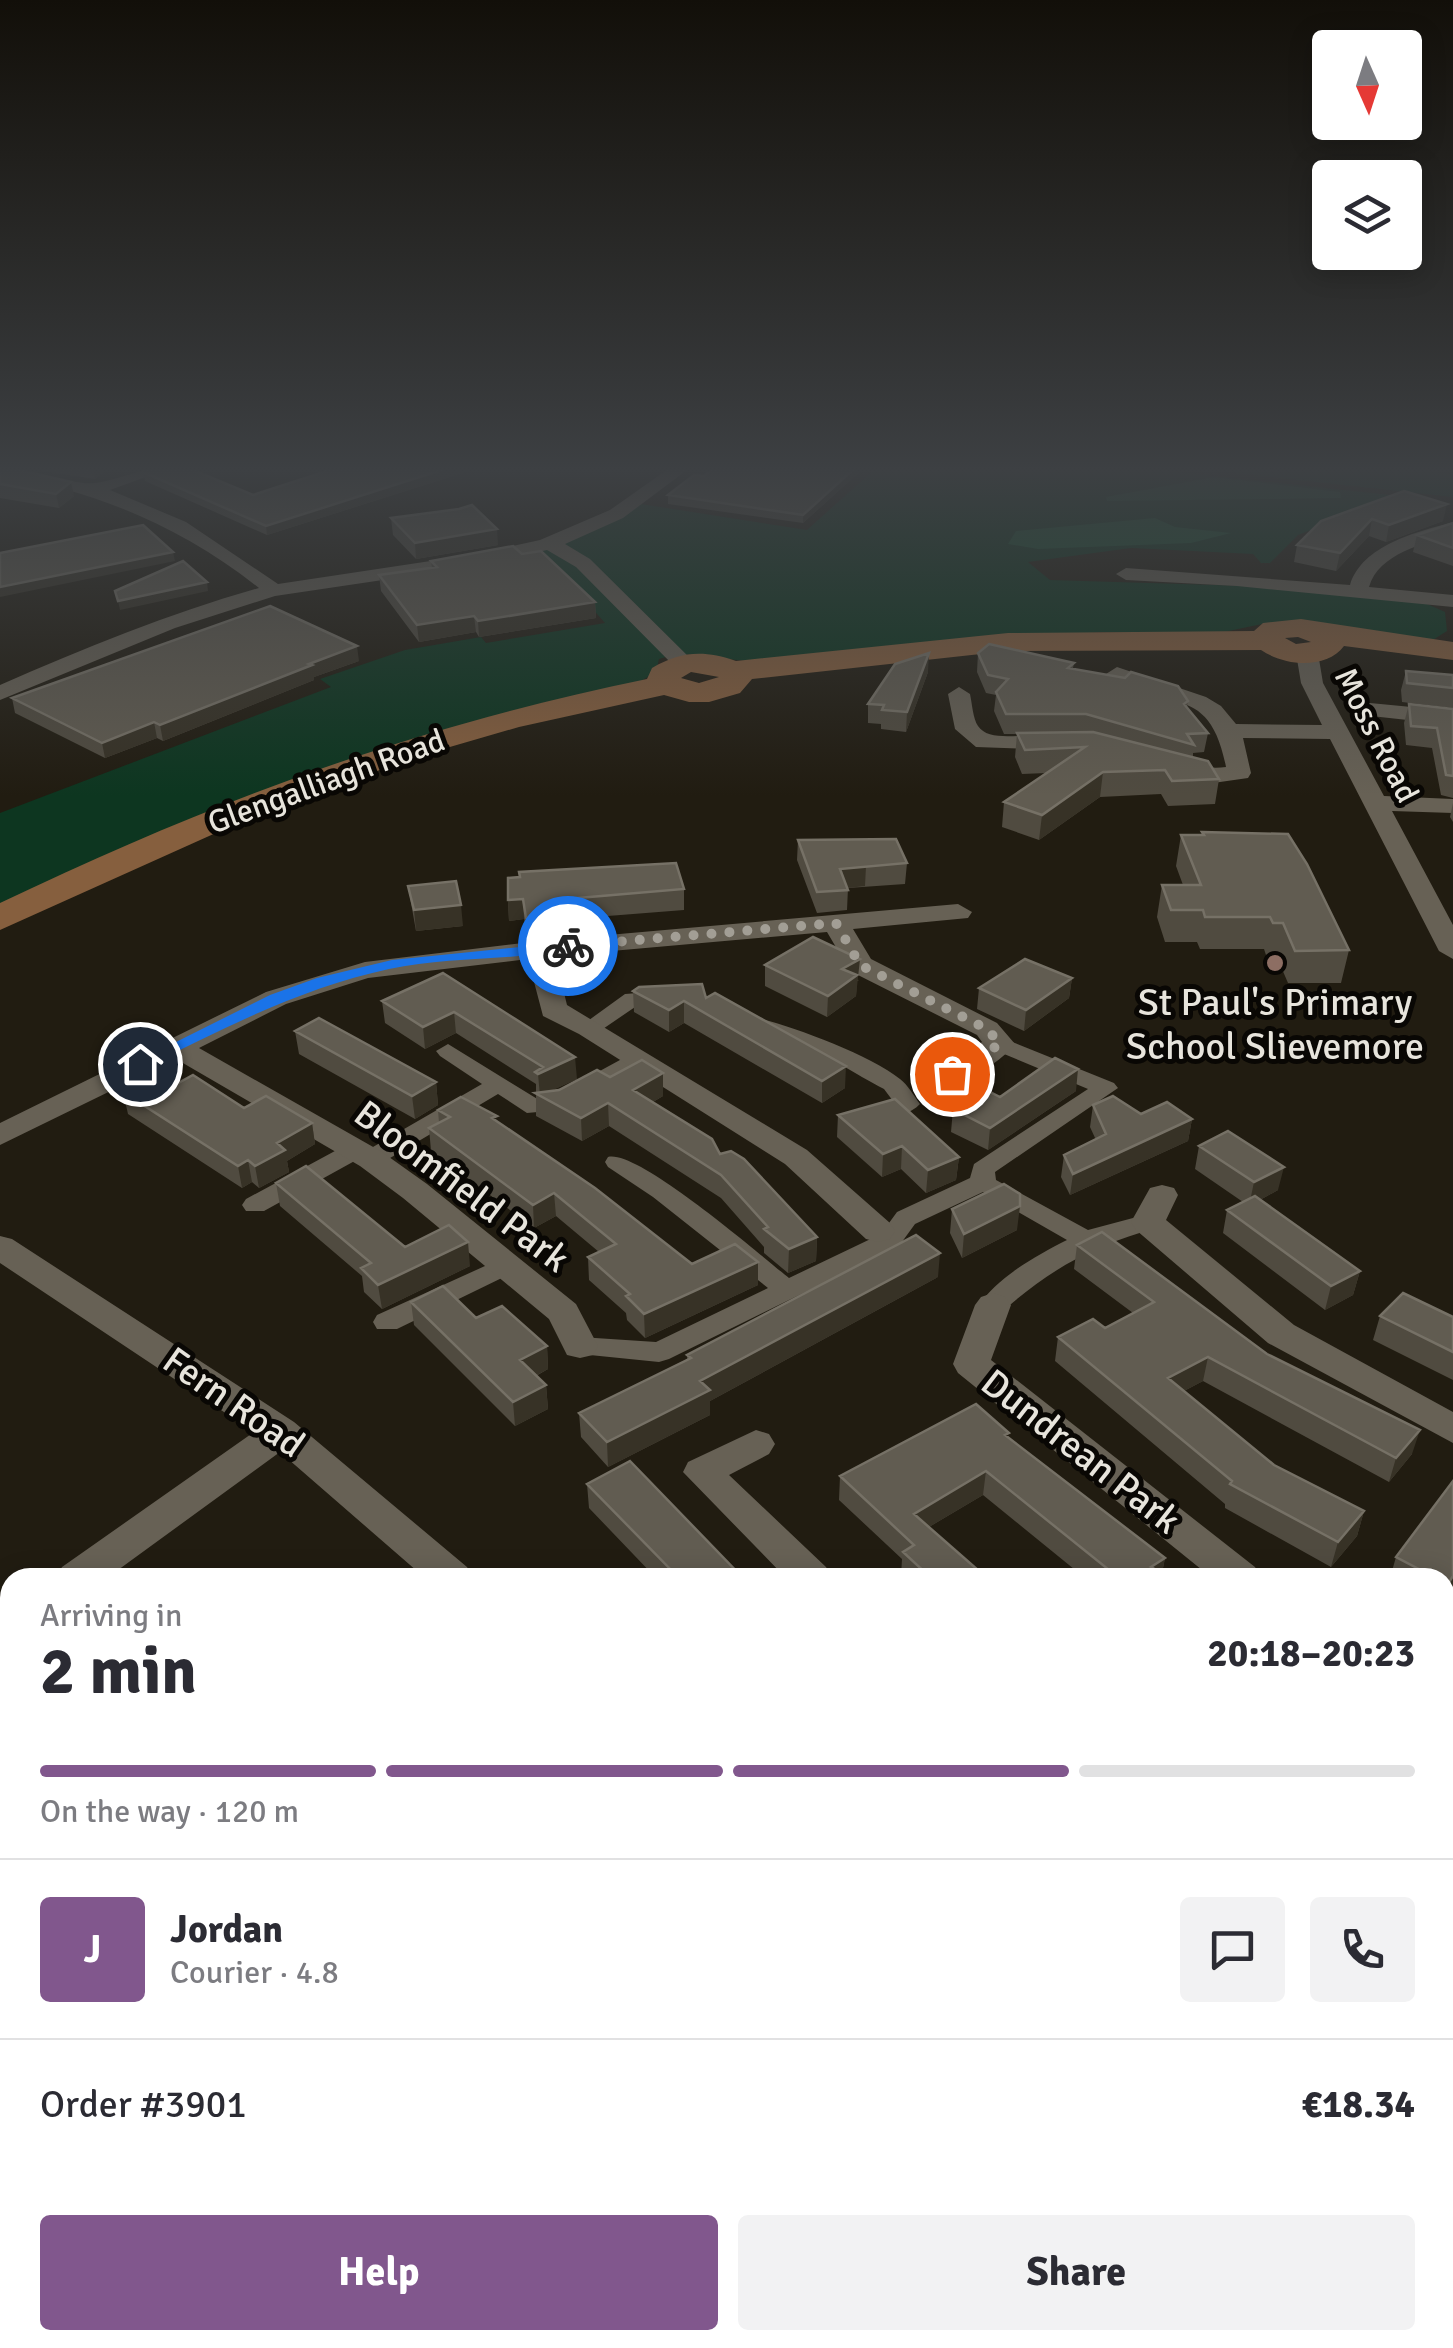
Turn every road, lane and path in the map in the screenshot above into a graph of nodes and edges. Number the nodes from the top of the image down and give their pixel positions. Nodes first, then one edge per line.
1 (255, 577) edge
2 (351, 577) edge
3 (594, 577) edge
4 (1161, 577) edge
5 (1360, 577) edge
6 (274, 590) junction
7 (1358, 591) junction
8 (1453, 602) edge
9 (1317, 645) junction
10 (1453, 651) edge
11 (676, 674) junction
12 (1117, 674) edge
13 (0, 693) edge
14 (958, 694) dead end
15 (1370, 710) dead end
16 (1453, 718) edge
17 (1232, 731) junction
18 (1337, 732) junction
19 (1079, 743) edge
20 (1156, 766) edge
21 (1376, 803) junction
22 (1453, 806) edge
23 (958, 912) dead end
24 (0, 918) edge
25 (836, 923) junction
26 (540, 949) junction
27 (1453, 951) edge
28 (683, 997) edge
29 (758, 1024) edge
30 (589, 1028) junction
31 (1000, 1044) junction
32 (175, 1046) junction
33 (448, 1051) dead end
34 (639, 1059) junction
35 (952, 1074) dead end
36 (499, 1084) junction
37 (879, 1113) edge
38 (0, 1135) edge
39 (363, 1154) junction
40 (617, 1162) dead end
41 (983, 1182) junction
42 (255, 1205) dead end
43 (1155, 1208) joint
44 (884, 1236) junction
45 (1088, 1241) junction
46 (0, 1247) edge
47 (507, 1265) junction
48 (787, 1290) junction
49 (993, 1305) joint
50 (387, 1322) dead end
51 (580, 1346) joint
52 (1453, 1429) edge
53 (281, 1432) junction
54 (756, 1444) dead end
55 (90, 1568) edge
56 (441, 1568) edge
57 (802, 1568) edge
58 (1229, 1568) edge

1 - 6 street
2 - 6 street
3 - 11 street
4 - 7 street
5 - 7 street
6 - 13 street
7 - 8 street
9 - 10 main road
9 - 11 main road, Glengalliagh Road
9 - 18 street, Moss Road
11 - 24 main road, Glengalliagh Road
12 - 17 street
14 - 19 street
15 - 16 street
17 - 18 street
17 - 20 street
18 - 21 street, Moss Road
21 - 22 street
21 - 27 street, Moss Road
23 - 25 street
25 - 26 street
25 - 31 street
26 - 30 street
26 - 32 street
28 - 30 street
29 - 37 street
30 - 34 street
31 - 35 street
31 - 41 street
32 - 38 street
32 - 39 street, Bloomfield Park
33 - 36 street
34 - 36 street
34 - 44 street
36 - 39 street
39 - 42 street
39 - 47 street, Bloomfield Park
40 - 48 street
41 - 44 street
41 - 45 street
43 - 45 street
43 - 52 street
44 - 48 street
45 - 49 street
46 - 53 street, Fern Road
47 - 50 street
47 - 51 street, Bloomfield Park
48 - 51 street
49 - 58 street, Dundrean Park
53 - 55 street
53 - 56 street, Fern Road
54 - 57 street

